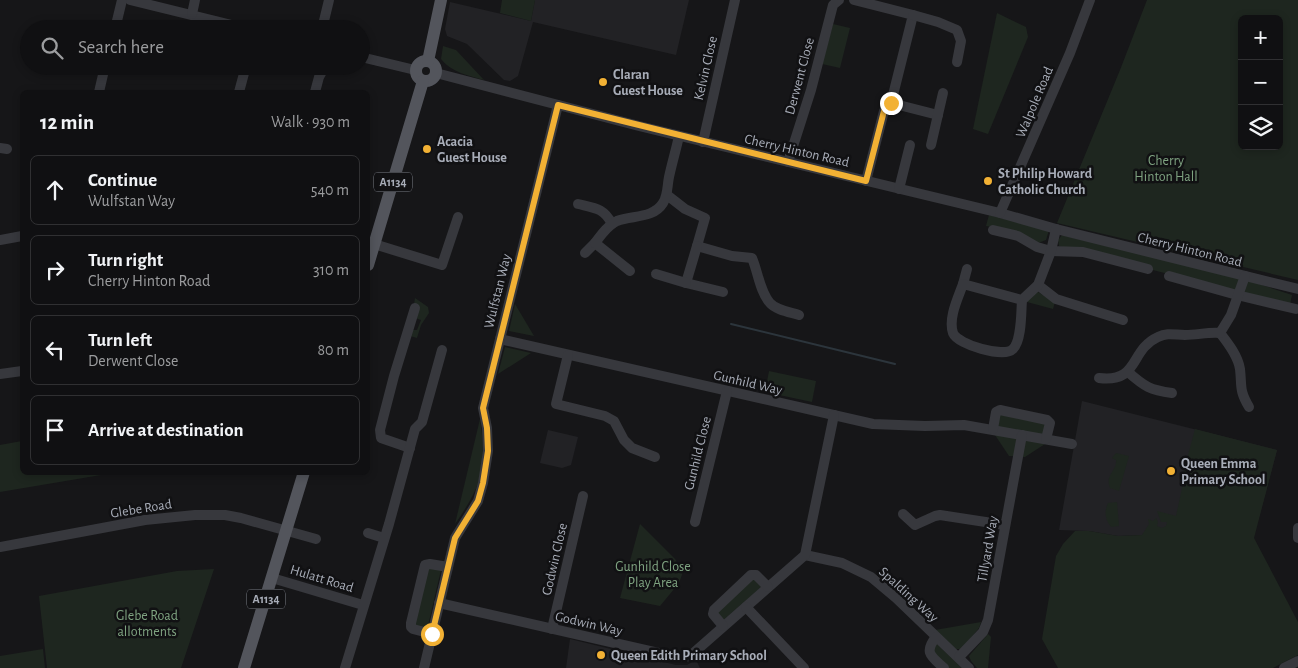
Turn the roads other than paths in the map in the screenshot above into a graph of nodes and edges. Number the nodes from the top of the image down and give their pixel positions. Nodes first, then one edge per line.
1 (122, 0) edge
2 (130, 0) edge
3 (195, 0) edge
4 (329, 0) edge
5 (442, 0) edge
6 (735, 0) edge
7 (839, 0) edge
8 (854, 0) edge
9 (1089, 0) edge
10 (192, 14) junction
11 (913, 15) junction
12 (117, 20) edge
13 (214, 20) edge
14 (324, 20) edge
15 (370, 59) edge
16 (428, 61) junction
17 (957, 62) dead end
18 (415, 70) junction
19 (436, 73) junction
20 (103, 75) edge
21 (244, 75) edge
22 (320, 75) edge
23 (423, 81) junction
24 (99, 90) edge
25 (240, 90) edge
26 (316, 90) edge
27 (943, 93) dead end
28 (891, 103) junction
29 (558, 105) junction
30 (938, 115) junction
31 (679, 136) junction
32 (703, 142) junction
33 (910, 145) dead end
34 (931, 145) dead end
35 (788, 162) junction
36 (866, 181) junction
37 (900, 189) junction
38 (667, 195) junction
39 (578, 204) dead end
40 (1000, 214) junction
41 (458, 217) dead end
42 (612, 224) junction
43 (1056, 229) junction
44 (993, 230) dead end
45 (20, 236) edge
46 (0, 240) edge
47 (595, 242) junction
48 (374, 244) junction
49 (697, 246) junction
50 (1051, 251) junction
51 (585, 253) dead end
52 (370, 258) edge
53 (966, 269) dead end
54 (1148, 269) dead end
55 (630, 271) dead end
56 (656, 274) dead end
57 (1169, 276) dead end
58 (1244, 276) junction
59 (686, 282) junction
60 (968, 285) junction
61 (1038, 285) junction
62 (1298, 289) edge
63 (723, 292) dead end
64 (1237, 295) junction
65 (1022, 300) junction
66 (415, 308) dead end
67 (1296, 309) dead end
68 (799, 314) dead end
69 (1124, 320) dead end
70 (1220, 333) junction
71 (500, 339) junction
72 (442, 350) dead end
73 (568, 354) junction
74 (20, 370) edge
75 (1128, 372) junction
76 (0, 374) edge
77 (1099, 378) dead end
78 (726, 391) junction
79 (1172, 393) dead end
80 (1249, 407) dead end
81 (834, 415) junction
82 (993, 429) junction
83 (1022, 435) junction
84 (1046, 439) junction
85 (1072, 444) dead end
86 (410, 448) junction
87 (655, 457) dead end
88 (303, 475) edge
89 (583, 496) dead end
90 (903, 514) dead end
91 (694, 522) dead end
92 (1005, 525) junction
93 (1298, 528) edge
94 (287, 530) junction
95 (368, 533) dead end
96 (316, 538) dead end
97 (384, 538) junction
98 (1298, 538) edge
99 (0, 547) edge
100 (805, 555) junction
101 (448, 568) junction
102 (272, 578) junction
103 (768, 587) junction
104 (440, 603) junction
105 (363, 605) junction
106 (746, 607) junction
107 (723, 626) junction
108 (552, 628) junction
109 (432, 634) junction
110 (936, 637) junction
111 (959, 657) junction
112 (1298, 660) edge
113 (244, 668) edge
114 (345, 668) edge
115 (424, 668) edge
116 (804, 668) edge
117 (944, 668) edge
118 (969, 668) edge
119 (1284, 668) edge

1 - 12 street
2 - 10 street
3 - 10 street
4 - 14 street
5 - 16 main road
6 - 32 street, Kelvin Close
7 - 35 street, Derwent Close
8 - 11 street
9 - 40 street, Walpole Road
10 - 13 street
11 - 17 street
11 - 28 street
15 - 18 street
16 - 18 main road
16 - 19 main road
18 - 23 main road
19 - 23 main road
19 - 29 street, Cherry Hinton Road
20 - 24 street
21 - 25 street
22 - 26 street
23 - 48 main road, A1134
27 - 30 street
28 - 30 street
28 - 36 street
29 - 31 street, Cherry Hinton Road
29 - 71 street, Wulfstan Way
30 - 34 street
31 - 32 street, Cherry Hinton Road
31 - 38 street
32 - 35 street, Cherry Hinton Road
33 - 37 street
35 - 36 street, Cherry Hinton Road
36 - 37 street, Cherry Hinton Road
37 - 40 street, Cherry Hinton Road
38 - 42 street
38 - 49 street
39 - 42 street
40 - 43 street, Cherry Hinton Road
41 - 48 street
42 - 47 street
43 - 50 street
43 - 58 street, Cherry Hinton Road
44 - 50 street
45 - 46 street
47 - 51 street
47 - 55 street
48 - 52 main road, A1134
49 - 59 street
49 - 68 street
50 - 54 street
50 - 61 street
53 - 60 street
56 - 59 street
57 - 64 street
58 - 62 street, Cherry Hinton Road
58 - 64 street
59 - 63 street
60 - 65 street
60 - 65 street
61 - 65 street
61 - 69 street
64 - 67 street
64 - 70 street
66 - 86 street
70 - 75 street
70 - 80 street
71 - 73 street, Gunhild Way
71 - 101 street, Wulfstan Way
72 - 86 street, Hulatt Road
73 - 78 street, Gunhild Way
73 - 87 street
74 - 76 street
75 - 77 street
75 - 79 street
78 - 81 street, Gunhild Way
78 - 91 street, Gunhild Close
81 - 82 street, Gunhild Way
81 - 100 street
82 - 83 street, Gunhild Way
82 - 84 street
83 - 84 street, Gunhild Way
83 - 92 street, Tillyard Way
84 - 85 street, Gunhild Way
86 - 97 street, Hulatt Road
88 - 94 main road, A1134
89 - 108 street, Godwin Close
90 - 92 street
92 - 111 street, Tillyard Way
93 - 98 street
94 - 96 street, Glebe Road
94 - 99 street, Glebe Road
94 - 102 main road, A1134
95 - 97 street
97 - 105 street, Hulatt Road
100 - 103 street, Godwin Way
100 - 110 street, Spalding Way
101 - 104 street, Wulfstan Way
101 - 109 street
102 - 105 street, Hulatt Road
102 - 113 main road, A1134
103 - 106 street, Godwin Way
103 - 107 street
104 - 108 street, Godwin Way
104 - 109 street, Wulfstan Way
105 - 114 street, Hulatt Road
106 - 107 street, Godwin Way
106 - 116 street
107 - 108 street, Godwin Way
109 - 115 street, Wulfstan Way
110 - 111 street, Spalding Way
110 - 117 street, Spalding Way
111 - 118 street, Spalding Way
112 - 119 street

